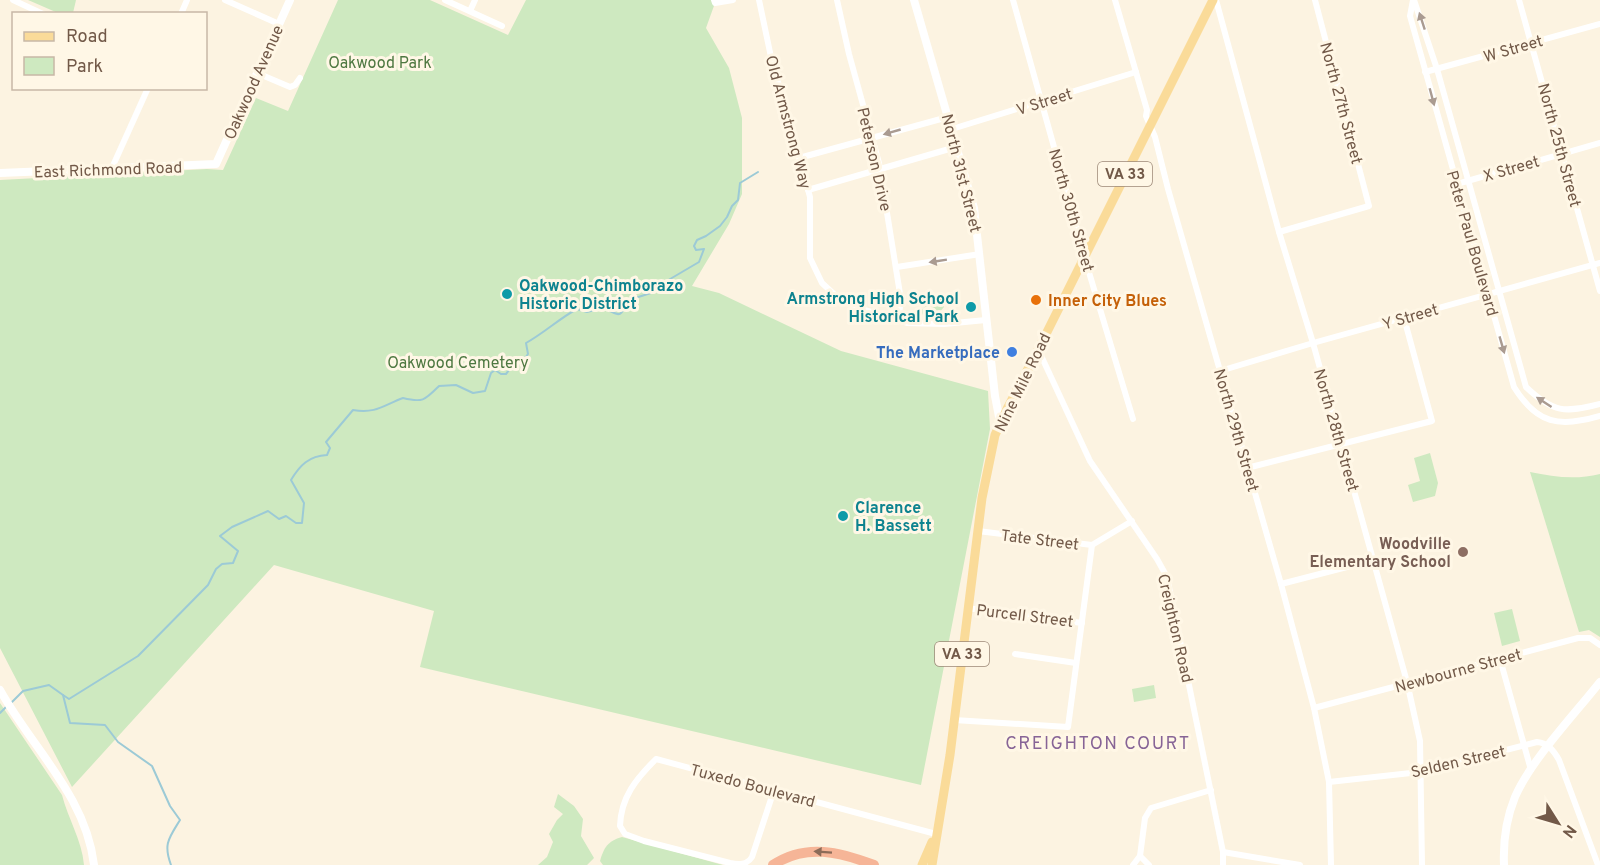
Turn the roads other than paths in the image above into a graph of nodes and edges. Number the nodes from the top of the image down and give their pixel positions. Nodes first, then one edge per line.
1 (13, 0) edge
2 (225, 0) edge
3 (290, 0) edge
4 (445, 0) edge
5 (475, 0) edge
6 (733, 0) edge
7 (759, 0) edge
8 (837, 0) edge
9 (915, 0) edge
10 (1013, 0) edge
11 (1116, 0) edge
12 (1214, 0) edge
13 (1315, 0) edge
14 (1414, 0) edge
15 (1519, 0) edge
16 (715, 2) edge
17 (470, 11) junction
18 (39, 12) edge
19 (279, 24) junction
20 (1600, 24) edge
21 (502, 26) dead end
22 (1532, 43) junction
23 (1437, 69) junction
24 (1136, 72) junction
25 (1425, 72) junction
26 (257, 73) junction
27 (300, 78) dead end
28 (147, 90) edge
29 (1041, 101) junction
30 (948, 117) junction
31 (1149, 125) junction
32 (952, 129) junction
33 (873, 138) junction
34 (1600, 143) edge
35 (956, 147) junction
36 (1562, 153) junction
37 (799, 158) junction
38 (216, 164) joint
39 (880, 169) junction
40 (111, 170) junction
41 (0, 173) edge
42 (1468, 181) junction
43 (1456, 184) junction
44 (808, 190) junction
45 (1279, 232) junction
46 (980, 254) junction
47 (1085, 257) junction
48 (1600, 263) edge
49 (1592, 265) junction
50 (897, 267) junction
51 (1498, 291) junction
52 (1600, 291) edge
53 (1487, 294) junction
54 (1404, 318) junction
55 (986, 320) junction
56 (898, 321) junction
57 (1313, 343) junction
58 (1038, 349) junction
59 (1220, 371) junction
60 (1600, 404) edge
61 (1600, 416) edge
62 (1133, 419) dead end
63 (1000, 422) junction
64 (1340, 445) junction
65 (1247, 468) junction
66 (1132, 521) junction
67 (978, 531) junction
68 (1092, 545) junction
69 (1374, 560) junction
70 (1281, 584) junction
71 (968, 608) junction
72 (1082, 623) junction
73 (1600, 645) edge
74 (1015, 654) dead end
75 (1500, 659) junction
76 (1077, 660) junction
77 (1407, 682) junction
78 (1600, 682) edge
79 (0, 690) edge
80 (1314, 708) junction
81 (954, 720) junction
82 (1524, 746) junction
83 (1549, 746) junction
84 (1531, 770) junction
85 (1420, 772) junction
86 (1329, 782) junction
87 (774, 790) junction
88 (1211, 790) junction
89 (936, 834) junction
90 (1223, 852) junction
91 (1140, 856) junction
92 (94, 865) edge
93 (773, 865) edge
94 (874, 865) edge
95 (922, 865) edge
96 (932, 865) edge
97 (1133, 865) edge
98 (1149, 865) edge
99 (1224, 865) edge
100 (1300, 865) edge
101 (1331, 865) edge
102 (1422, 865) edge
103 (1504, 865) edge
104 (1598, 865) edge

1 - 18 street
2 - 19 street
3 - 19 street, Oakwood Avenue
4 - 17 street
5 - 17 street
6 - 16 street
7 - 37 street, Old Armstrong Way
8 - 33 street, Peterson Drive
9 - 30 street, North 31st Street
10 - 29 street, North 30th Street
11 - 24 street, North 29th Street
12 - 31 main road, Nine Mile Road / VA 33
12 - 45 street, North 28th Street
13 - 45 street, North 27th Street
23 -> 14 street, Peter Paul Boulevard
14 - 25 street, Peter Paul Boulevard
15 - 22 street, North 25th Street
17 - 21 street
19 - 26 street, Oakwood Avenue
20 - 22 street, W Street
22 - 23 street, W Street
22 - 36 street, North 25th Street
23 - 25 street, W Street
23 - 42 street, Peter Paul Boulevard
24 - 29 street, V Street
24 - 31 street, North 29th Street
25 -> 43 street, Peter Paul Boulevard
26 - 27 street
26 - 38 street, Oakwood Avenue
28 - 40 street
29 - 32 street, V Street
29 - 47 street, North 30th Street
30 - 32 street, North 31st Street
30 -> 33 street
31 - 47 main road, Nine Mile Road / VA 33
31 - 59 street, North 29th Street
32 - 35 street, North 31st Street
33 - 37 street
33 - 39 street, Peterson Drive
34 - 36 street, X Street
35 - 39 street
35 - 46 street, North 31st Street
36 - 42 street, X Street
36 - 49 street, North 25th Street
37 - 44 street, Old Armstrong Way
38 - 40 street, East Richmond Road
39 - 44 street
39 - 50 street, Peterson Drive
40 - 41 street, East Richmond Road
42 - 43 street, X Street
42 - 51 street, Peter Paul Boulevard
43 - 53 street, Peter Paul Boulevard
44 - 56 street, Old Armstrong Way
45 - 57 street, North 28th Street
46 -> 50 street
46 - 55 street, North 31st Street
47 - 58 main road, Nine Mile Road / VA 33
47 - 62 street, North 30th Street
48 - 49 street, Y Street
49 - 51 street, Y Street
49 - 52 street, North 25th Street
50 - 56 street, Peterson Drive
51 - 53 street, Y Street
60 -> 51 street, Peter Paul Boulevard
53 - 54 street, Y Street
53 -> 61 street, Peter Paul Boulevard
54 - 57 street, Y Street
54 - 64 street
55 - 56 street, Old Armstrong Way
55 - 63 street, North 31st Street
57 - 59 street, Y Street
57 - 64 street, North 28th Street
58 - 63 main road, Nine Mile Road / VA 33
58 - 66 street, Creighton Road
59 - 65 street, North 29th Street
63 - 67 main road, Nine Mile Road / VA 33
64 - 65 street
64 - 69 street, North 28th Street
65 - 70 street, North 29th Street
66 - 68 street, Tate Street
66 - 88 street, Creighton Road
67 - 68 street, Tate Street
67 - 71 main road, Nine Mile Road / VA 33
68 - 72 street
69 - 70 street
69 - 77 street, North 28th Street
70 - 80 street, North 29th Street
71 - 72 street, Purcell Street
71 - 81 main road, Nine Mile Road / VA 33
72 - 76 street
73 - 75 street, Newbourne Street
74 - 76 street
75 - 77 street, Newbourne Street
75 - 82 street
76 - 81 street
77 - 80 street, Newbourne Street
77 - 85 street, North 28th Street
78 - 83 street
79 - 92 street
80 - 86 street, North 29th Street
81 - 89 main road, Nine Mile Road / VA 33
82 - 83 street, Selden Street
82 - 84 street
82 - 85 street, Selden Street
83 - 84 street
83 - 104 street
84 - 103 street
85 - 86 street, Selden Street
85 - 102 street, North 28th Street
86 - 101 street, North 29th Street
87 - 87 street, Tuxedo Boulevard
87 - 89 street, Tuxedo Boulevard
88 - 90 street, Creighton Road
88 - 91 street
89 - 95 main road, Nine Mile Road / VA 33
89 - 96 main road, Nine Mile Road / VA 33
90 - 99 street, Creighton Road
90 - 100 street
91 - 97 street
91 - 98 street
94 -> 93 highway

